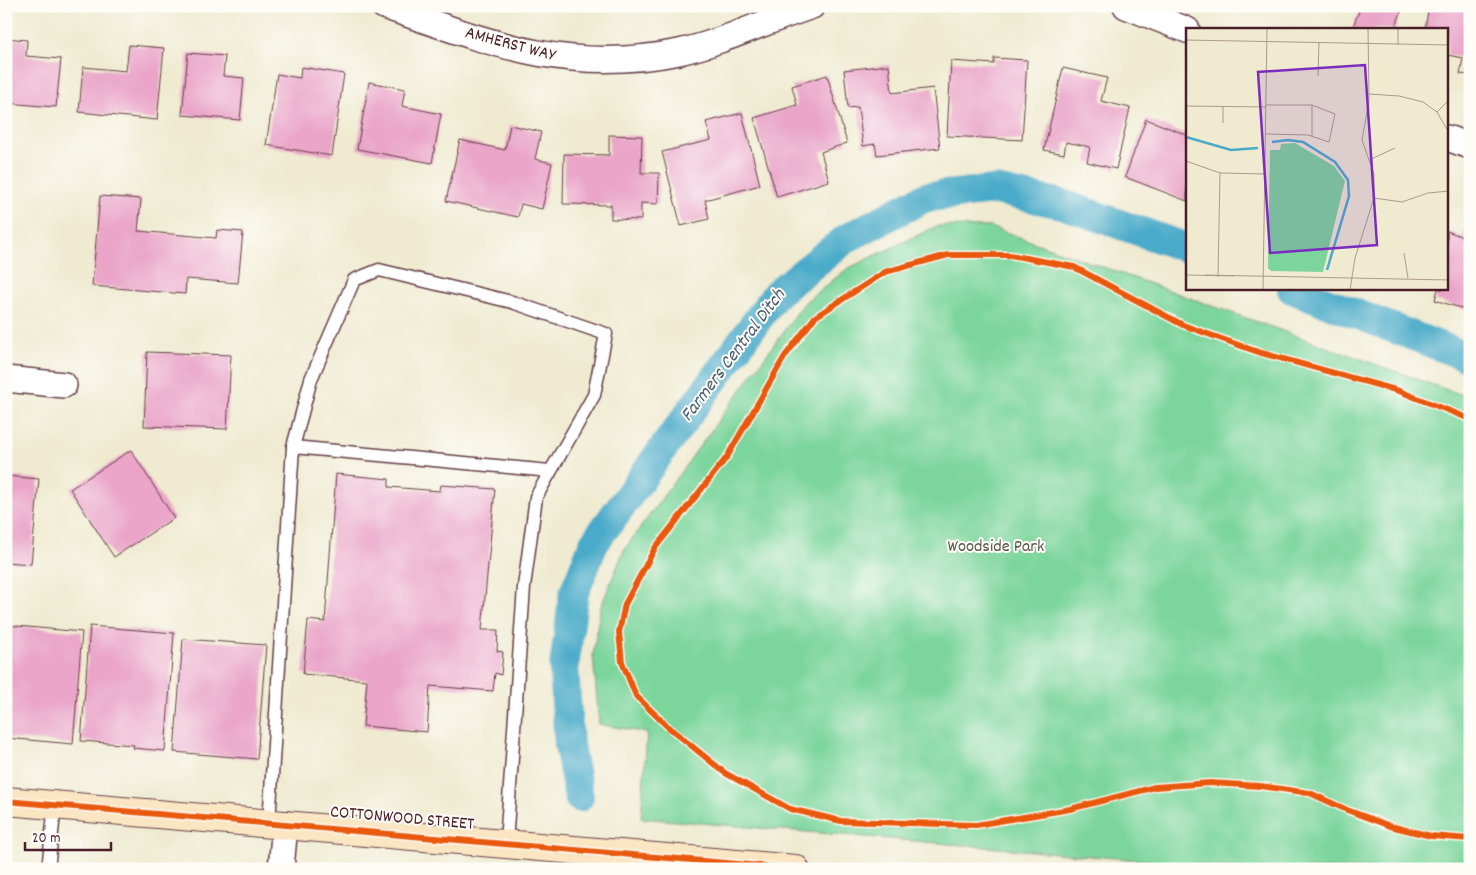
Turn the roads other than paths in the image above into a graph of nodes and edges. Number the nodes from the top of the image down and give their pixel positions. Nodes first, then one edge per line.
1 (384, 6) edge
2 (812, 6) edge
3 (1126, 6) edge
4 (779, 11) edge
5 (1186, 30) edge
6 (1448, 138) edge
7 (1470, 146) edge
8 (6, 379) edge
9 (64, 385) dead end
10 (293, 447) junction
11 (550, 471) junction
12 (6, 801) edge
13 (54, 805) junction
14 (277, 824) junction
15 (506, 843) junction
16 (48, 869) edge
17 (281, 869) edge
18 (795, 869) edge

1 - 4 street, AMHERST WAY
2 - 4 street, AMHERST WAY
3 - 5 street
6 - 7 street
8 - 9 street
10 - 11 lane
10 - 11 lane
10 - 14 lane
11 - 15 lane
12 - 13 street, COTTONWOOD STREET
13 - 14 street, COTTONWOOD STREET
13 - 16 lane
14 - 15 street, COTTONWOOD STREET
14 - 17 street
15 - 18 street, COTTONWOOD STREET

